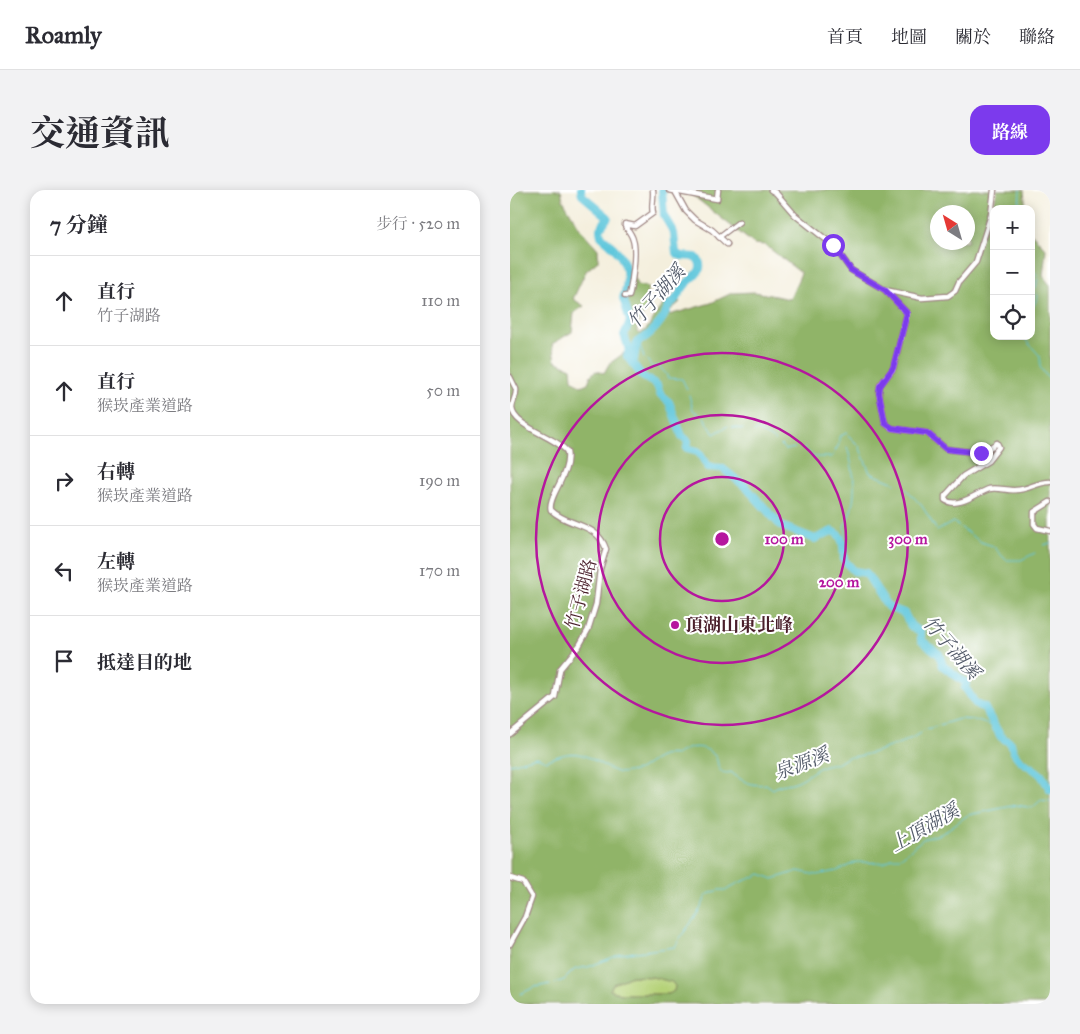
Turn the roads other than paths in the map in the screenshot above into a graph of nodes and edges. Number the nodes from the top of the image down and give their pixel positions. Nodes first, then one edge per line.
1 (653, 190) edge
2 (669, 190) edge
3 (718, 190) edge
4 (771, 190) edge
5 (994, 190) edge
6 (676, 193) junction
7 (739, 222) dead end
8 (719, 237) junction
9 (727, 244) dead end
10 (885, 290) junction
11 (625, 296) dead end
12 (510, 377) edge
13 (1050, 482) edge
14 (1050, 502) edge
15 (1050, 531) edge
16 (510, 734) edge
17 (510, 878) edge
18 (510, 944) edge

1 - 11 street
2 - 6 street
3 - 6 street
4 - 10 street
5 - 10 street
6 - 8 street
7 - 8 street
8 - 9 street
10 - 13 street
12 - 16 street, 竹子湖路
14 - 15 street
17 - 18 street

